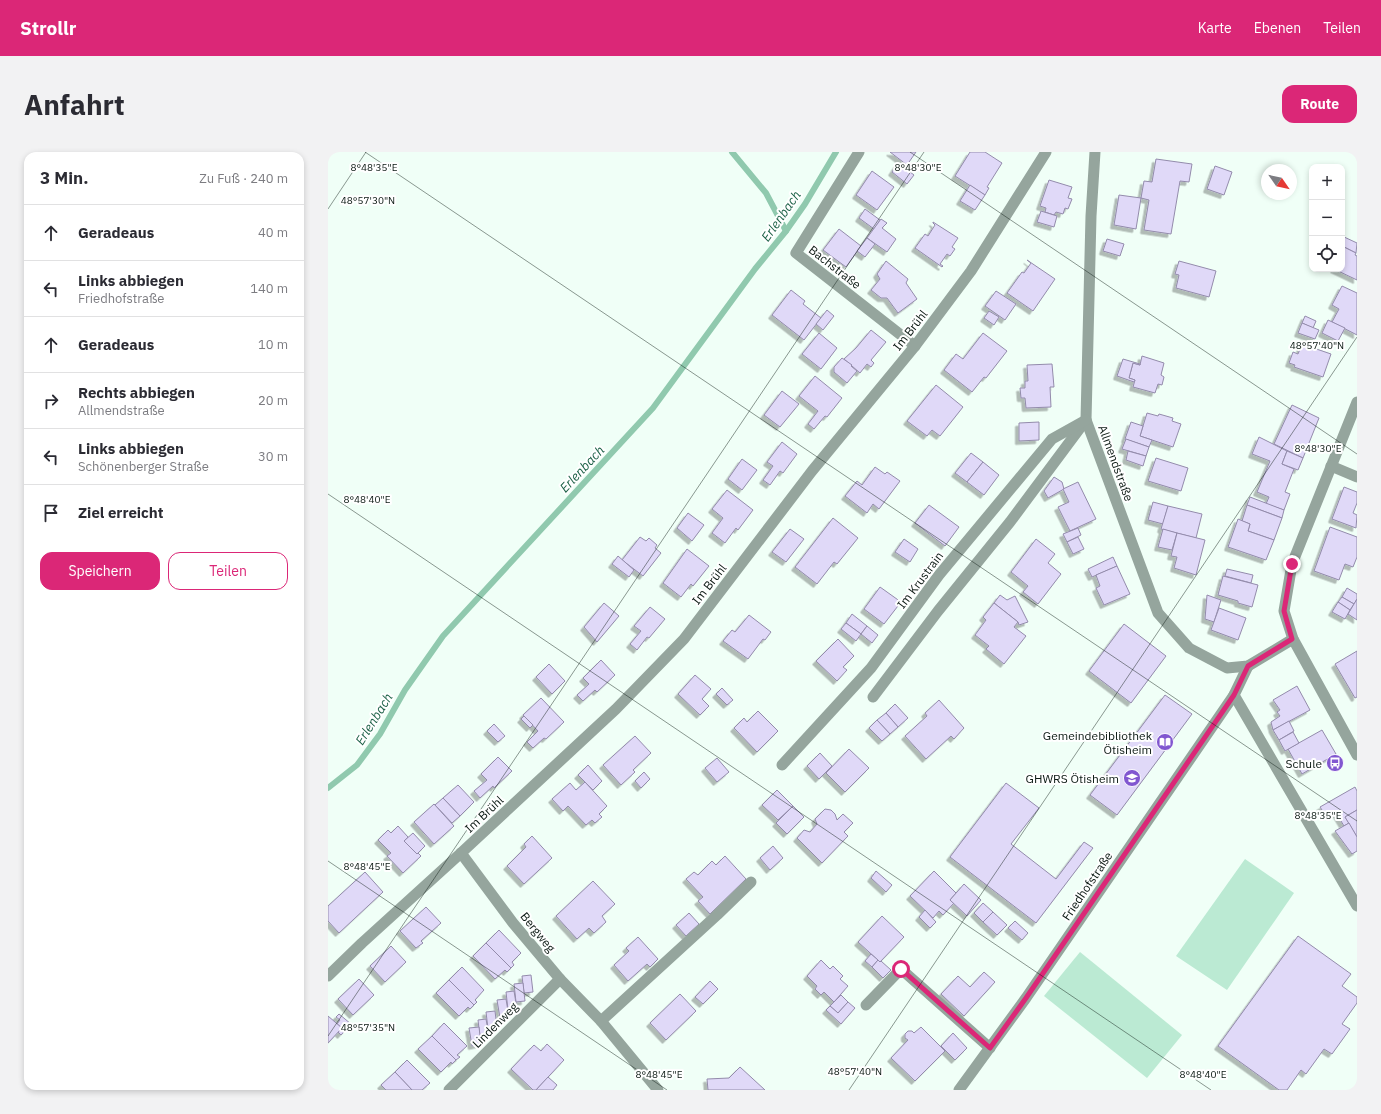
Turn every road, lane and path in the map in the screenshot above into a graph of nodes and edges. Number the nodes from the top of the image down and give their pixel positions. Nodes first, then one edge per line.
1 (859, 152) edge
2 (1046, 152) edge
3 (1095, 152) edge
4 (915, 346) junction
5 (1357, 402) edge
6 (1086, 420) junction
7 (1331, 466) junction
8 (1357, 477) edge
9 (1292, 639) junction
10 (1248, 666) junction
11 (1234, 695) junction
12 (873, 697) dead end
13 (1357, 755) edge
14 (782, 766) dead end
15 (461, 853) junction
16 (751, 882) dead end
17 (1357, 906) edge
18 (328, 976) edge
19 (560, 979) junction
20 (866, 1005) dead end
21 (601, 1020) junction
22 (990, 1048) junction
23 (449, 1090) edge
24 (658, 1090) edge
25 (958, 1090) edge

1 - 4 street, Bachstraße
2 - 4 street, Im Brühl
3 - 6 street, Allmendstraße
4 - 15 street, Im Brühl
5 - 7 street
6 - 10 street, Allmendstraße
6 - 12 street
6 - 14 street, Im Krustrain
7 - 8 street
7 - 9 street
9 - 10 street, Allmendstraße
9 - 13 street
10 - 11 street, Friedhofstraße
11 - 17 street
11 - 22 street, Friedhofstraße
15 - 18 street, Im Brühl
15 - 19 street, Bergweg
16 - 21 street
19 - 21 street, Bergweg
19 - 23 street, Lindenweg
20 - 22 street
21 - 24 street, Bergweg
22 - 25 street, Friedhofstraße

